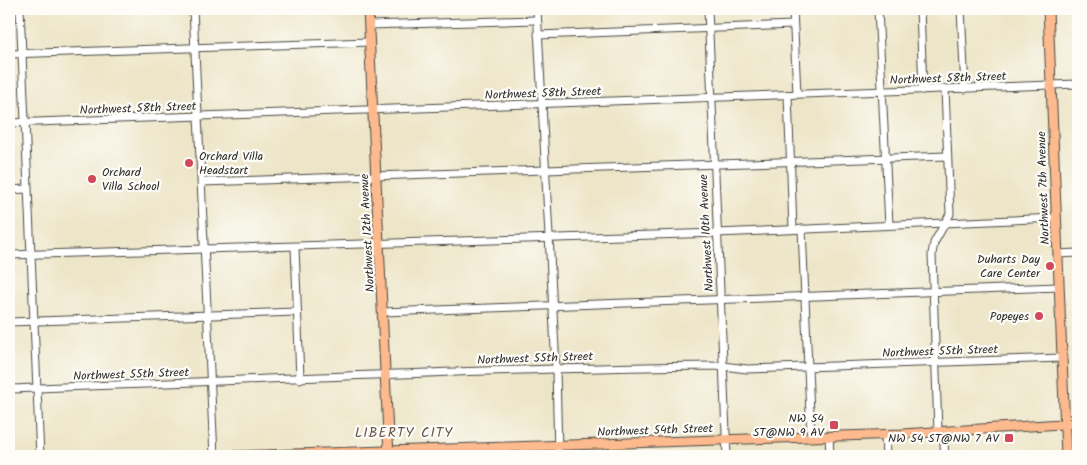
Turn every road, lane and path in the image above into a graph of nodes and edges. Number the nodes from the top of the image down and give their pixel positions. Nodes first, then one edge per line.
1 (20, 9) edge
2 (193, 9) edge
3 (368, 9) edge
4 (536, 9) edge
5 (708, 9) edge
6 (793, 9) edge
7 (878, 9) edge
8 (920, 9) edge
9 (961, 9) edge
10 (1048, 9) edge
11 (537, 20) junction
12 (369, 25) junction
13 (793, 25) junction
14 (709, 29) junction
15 (538, 35) junction
16 (370, 42) junction
17 (194, 47) junction
18 (9, 54) edge
19 (21, 54) junction
20 (1078, 84) edge
21 (1051, 86) junction
22 (965, 88) junction
23 (945, 89) junction
24 (924, 90) junction
25 (882, 92) junction
26 (796, 94) junction
27 (788, 95) junction
28 (713, 97) junction
29 (542, 104) junction
30 (373, 110) junction
31 (199, 117) junction
32 (24, 122) junction
33 (9, 123) edge
34 (947, 156) junction
35 (885, 158) junction
36 (790, 162) junction
37 (714, 164) junction
38 (545, 170) junction
39 (376, 176) junction
40 (202, 182) junction
41 (9, 190) edge
42 (27, 190) junction
43 (1056, 218) junction
44 (945, 224) junction
45 (889, 225) junction
46 (802, 229) junction
47 (794, 230) junction
48 (717, 233) junction
49 (548, 238) junction
50 (380, 243) junction
51 (295, 247) junction
52 (205, 250) junction
53 (1078, 253) edge
54 (30, 254) junction
55 (1058, 254) junction
56 (9, 255) edge
57 (1059, 287) junction
58 (934, 291) junction
59 (804, 297) junction
60 (720, 300) junction
61 (552, 305) junction
62 (296, 312) junction
63 (383, 312) junction
64 (208, 314) junction
65 (33, 321) junction
66 (9, 322) edge
67 (1062, 358) junction
68 (936, 363) junction
69 (723, 366) junction
70 (808, 367) junction
71 (556, 368) junction
72 (386, 376) junction
73 (300, 379) junction
74 (211, 383) junction
75 (9, 388) edge
76 (35, 388) junction
77 (1078, 423) edge
78 (1065, 424) junction
79 (940, 432) junction
80 (885, 434) junction
81 (829, 436) junction
82 (811, 437) junction
83 (726, 440) junction
84 (557, 445) junction
85 (389, 453) edge
86 (40, 456) edge
87 (214, 456) edge
88 (232, 456) edge
89 (558, 456) edge
90 (726, 456) edge
91 (830, 456) edge
92 (886, 456) edge
93 (945, 456) edge
94 (1066, 456) edge

1 - 19 street
2 - 17 street
3 - 12 main road, Northwest 12th Avenue
4 - 11 street
5 - 14 street, Northwest 10th Avenue
6 - 13 street
7 - 25 street
8 - 24 street
9 - 22 street
10 - 21 main road, Northwest 7th Avenue
11 - 12 street
11 - 15 street
12 - 16 main road, Northwest 12th Avenue
13 - 14 street
13 - 26 street
14 - 15 street
14 - 28 street, Northwest 10th Avenue
15 - 29 street
16 - 17 street
16 - 30 main road, Northwest 12th Avenue
17 - 19 street
17 - 31 street
18 - 19 street
19 - 32 street
20 - 21 street, Northwest 58th Street
21 - 22 street, Northwest 58th Street
21 - 43 main road, Northwest 7th Avenue
22 - 23 street, Northwest 58th Street
23 - 24 street, Northwest 58th Street
23 - 34 street
24 - 25 street, Northwest 58th Street
25 - 26 street, Northwest 58th Street
25 - 35 street
26 - 27 street, Northwest 58th Street
27 - 28 street, Northwest 58th Street
27 - 36 street
28 - 29 street, Northwest 58th Street
28 - 37 street, Northwest 10th Avenue
29 - 30 street, Northwest 58th Street
29 - 38 street
30 - 31 street, Northwest 58th Street
30 - 39 main road, Northwest 12th Avenue
31 - 32 street, Northwest 58th Street
31 - 40 street
32 - 33 street, Northwest 58th Street
32 - 42 street
34 - 35 street
34 - 44 street
35 - 36 street
35 - 45 street
36 - 37 street
36 - 47 street
37 - 38 street
37 - 48 street, Northwest 10th Avenue
38 - 39 street
38 - 49 street
39 - 40 street
39 - 50 main road, Northwest 12th Avenue
40 - 52 street
41 - 42 street
42 - 54 street
43 - 44 street
43 - 55 main road, Northwest 7th Avenue
44 - 45 street
44 - 58 street
45 - 46 street
46 - 47 street
46 - 59 street
47 - 48 street
48 - 49 street
48 - 60 street, Northwest 10th Avenue
49 - 50 street
49 - 61 street
50 - 51 street
50 - 63 main road, Northwest 12th Avenue
51 - 52 street
51 - 62 street
52 - 54 street
52 - 64 street
53 - 55 street
54 - 56 street
54 - 65 street
55 - 57 main road, Northwest 7th Avenue
57 - 58 street
57 - 67 main road, Northwest 7th Avenue
58 - 59 street
58 - 68 street
59 - 60 street
59 - 70 street
60 - 61 street
60 - 69 street, Northwest 10th Avenue
61 - 63 street
61 - 71 street
62 - 64 street
62 - 73 street
63 - 72 main road, Northwest 12th Avenue
64 - 65 street
64 - 74 street
65 - 66 street
65 - 76 street
67 - 68 street, Northwest 55th Street
67 - 78 main road, Northwest 7th Avenue
68 - 70 street, Northwest 55th Street
68 - 79 street
69 - 70 street, Northwest 55th Street
69 - 71 street, Northwest 55th Street
69 - 83 street, Northwest 10th Avenue
70 - 82 street
71 - 72 street, Northwest 55th Street
71 - 84 street
72 - 73 street, Northwest 55th Street
72 - 85 main road, Northwest 12th Avenue
73 - 74 street, Northwest 55th Street
74 - 76 street, Northwest 55th Street
74 - 87 street
75 - 76 street, Northwest 55th Street
76 - 86 street
77 - 78 main road, Northwest 54th Street
78 - 79 main road, Northwest 54th Street
78 - 94 main road, Northwest 7th Avenue
79 - 80 main road, Northwest 54th Street
79 - 93 street
80 - 81 main road, Northwest 54th Street
80 - 92 street
81 - 82 main road, Northwest 54th Street
81 - 91 street
82 - 83 main road, Northwest 54th Street
83 - 84 main road, Northwest 54th Street
83 - 90 street, Northwest 10th Avenue
84 - 85 main road, Northwest 54th Street
84 - 89 street
85 - 88 main road, Northwest 54th Street

